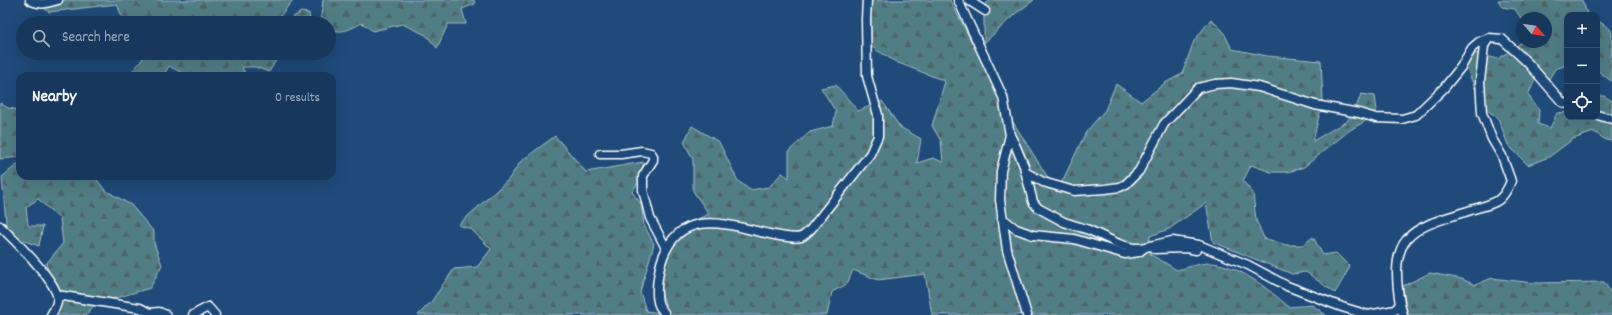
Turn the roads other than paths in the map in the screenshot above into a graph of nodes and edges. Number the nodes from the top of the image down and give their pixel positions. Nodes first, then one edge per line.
1 (30, 0) edge
2 (58, 0) edge
3 (867, 0) edge
4 (958, 0) edge
5 (968, 0) edge
6 (985, 11) dead end
7 (1490, 38) junction
8 (1564, 103) edge
9 (1600, 116) edge
10 (1612, 118) edge
11 (1010, 135) junction
12 (600, 154) dead end
13 (1025, 172) junction
14 (1002, 218) junction
15 (0, 226) edge
16 (666, 248) junction
17 (1142, 250) junction
18 (57, 295) junction
19 (1400, 304) junction
20 (52, 315) edge
21 (166, 315) edge
22 (193, 315) edge
23 (215, 315) edge
24 (665, 315) edge
25 (1027, 315) edge
26 (1368, 315) edge
27 (1404, 315) edge

1 - 2 street
3 - 16 street
4 - 11 street
5 - 6 street
7 - 8 street
7 - 13 street
7 - 19 street
9 - 10 street
11 - 13 street
11 - 14 street
12 - 16 street
13 - 17 street
14 - 17 street
14 - 25 street
15 - 18 street
16 - 24 street
17 - 26 street
18 - 20 street
18 - 21 street
19 - 26 street
19 - 27 street
22 - 23 street

